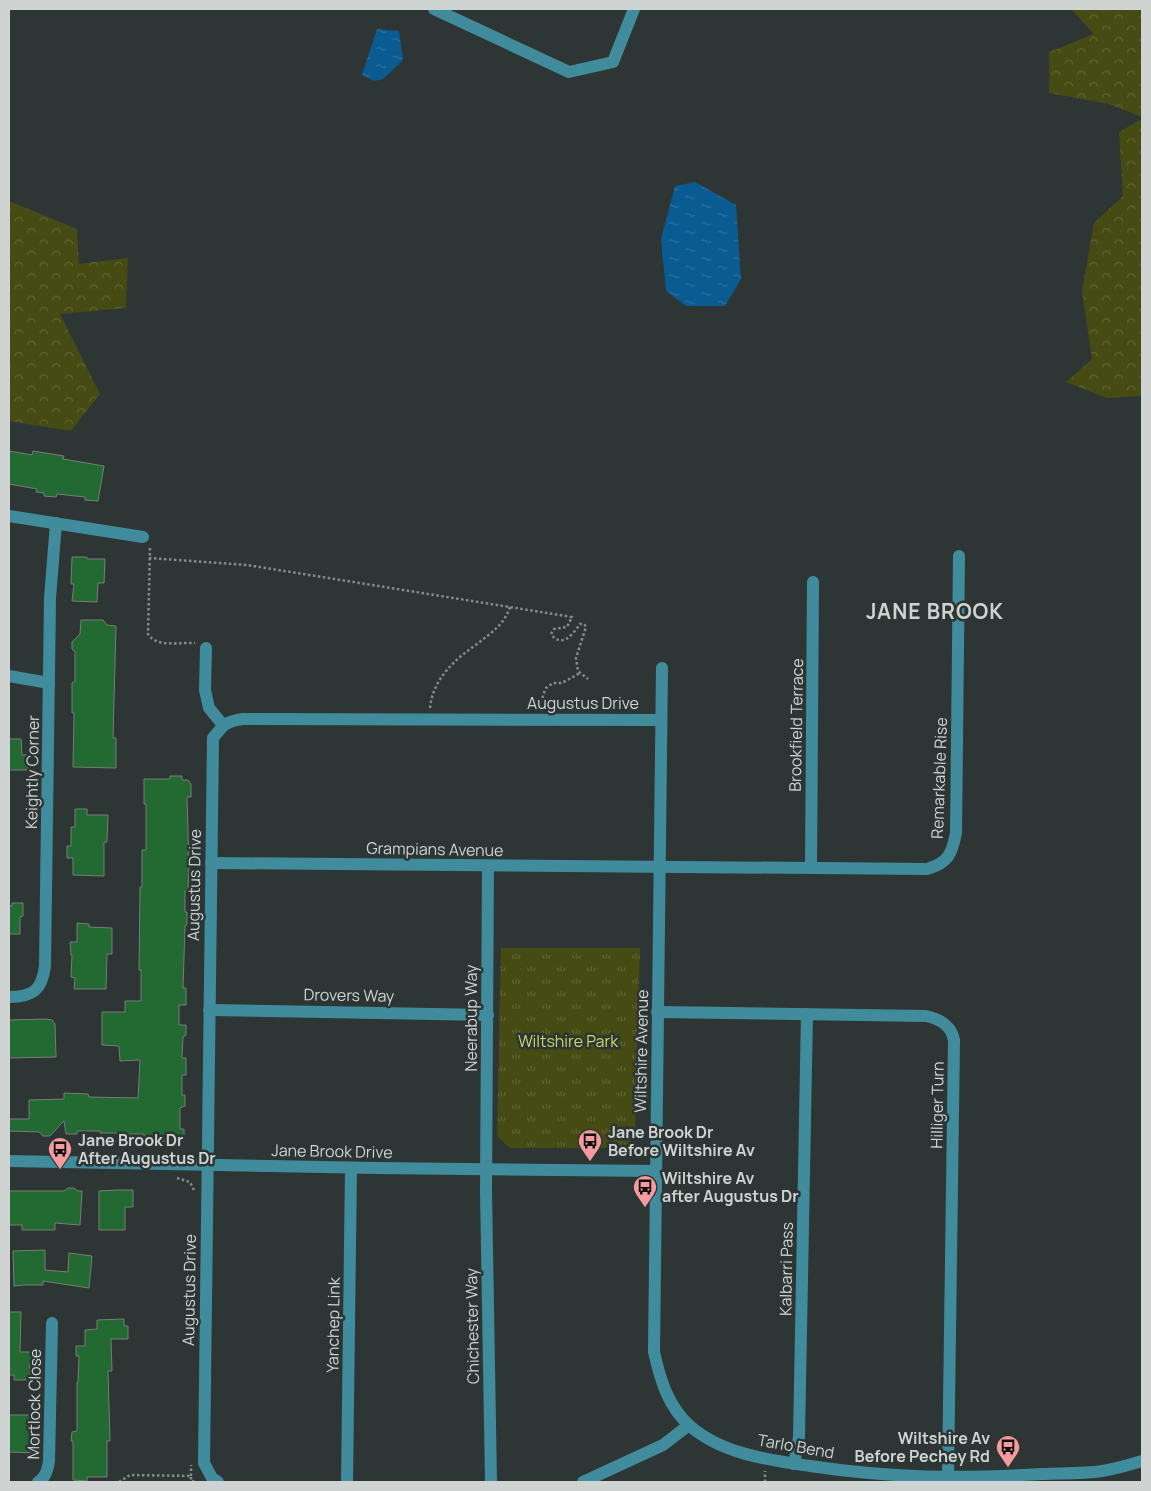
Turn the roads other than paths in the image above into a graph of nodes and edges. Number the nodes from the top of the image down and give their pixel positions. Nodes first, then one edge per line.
1 (434, 9) edge
2 (634, 9) edge
3 (9, 516) edge
4 (56, 524) junction
5 (146, 541) road end
6 (959, 556) dead end
7 (813, 582) dead end
8 (203, 646) road end
9 (662, 668) dead end
10 (9, 676) edge
11 (49, 683) junction
12 (661, 720) junction
13 (223, 725) junction
14 (211, 863) junction
15 (488, 866) junction
16 (659, 867) junction
17 (811, 868) junction
18 (9, 997) edge
19 (209, 1010) junction
20 (657, 1012) junction
21 (807, 1014) junction
22 (488, 1015) junction
23 (9, 1161) edge
24 (207, 1165) junction
25 (351, 1168) junction
26 (486, 1170) junction
27 (655, 1170) junction
28 (52, 1323) dead end
29 (689, 1425) junction
30 (1142, 1461) edge
31 (794, 1464) junction
32 (1113, 1469) junction
33 (1142, 1470) edge
34 (948, 1478) junction
35 (38, 1482) edge
36 (218, 1482) edge
37 (347, 1482) edge
38 (491, 1482) edge
39 (583, 1482) edge

1 - 2 street
3 - 4 street
4 - 5 street
4 - 11 street, Keightly Corner
6 - 17 street, Remarkable Rise
7 - 17 street, Brookfield Terrace
8 - 13 street
9 - 12 street, Wiltshire Avenue
10 - 11 street
11 - 18 street, Keightly Corner
12 - 13 street, Augustus Drive
12 - 16 street, Wiltshire Avenue
13 - 14 street, Augustus Drive
14 - 15 street, Grampians Avenue
14 - 19 street, Augustus Drive
15 - 16 street, Grampians Avenue
15 - 22 street, Neerabup Way
16 - 17 street, Remarkable Rise
16 - 20 street, Wiltshire Avenue
19 - 22 street, Drovers Way
19 - 24 street, Augustus Drive
20 - 21 street, Hilliger Turn
20 - 27 street, Wiltshire Avenue
21 - 31 street, Kalbarri Pass
21 - 34 street, Hilliger Turn
22 - 26 street, Neerabup Way
23 - 24 street, Jane Brook Drive
24 - 25 street, Jane Brook Drive
24 - 36 street, Augustus Drive
25 - 26 street, Jane Brook Drive
25 - 37 street, Yanchep Link
26 - 27 street, Jane Brook Drive
26 - 38 street, Chichester Way
27 - 29 street, Wiltshire Avenue
28 - 35 street, Mortlock Close
29 - 31 street, Tarlo Bend
29 - 39 street
30 - 32 street, Tarlo Bend
31 - 34 street, Tarlo Bend
32 - 33 street, Tarlo Bend
32 - 34 street, Tarlo Bend

